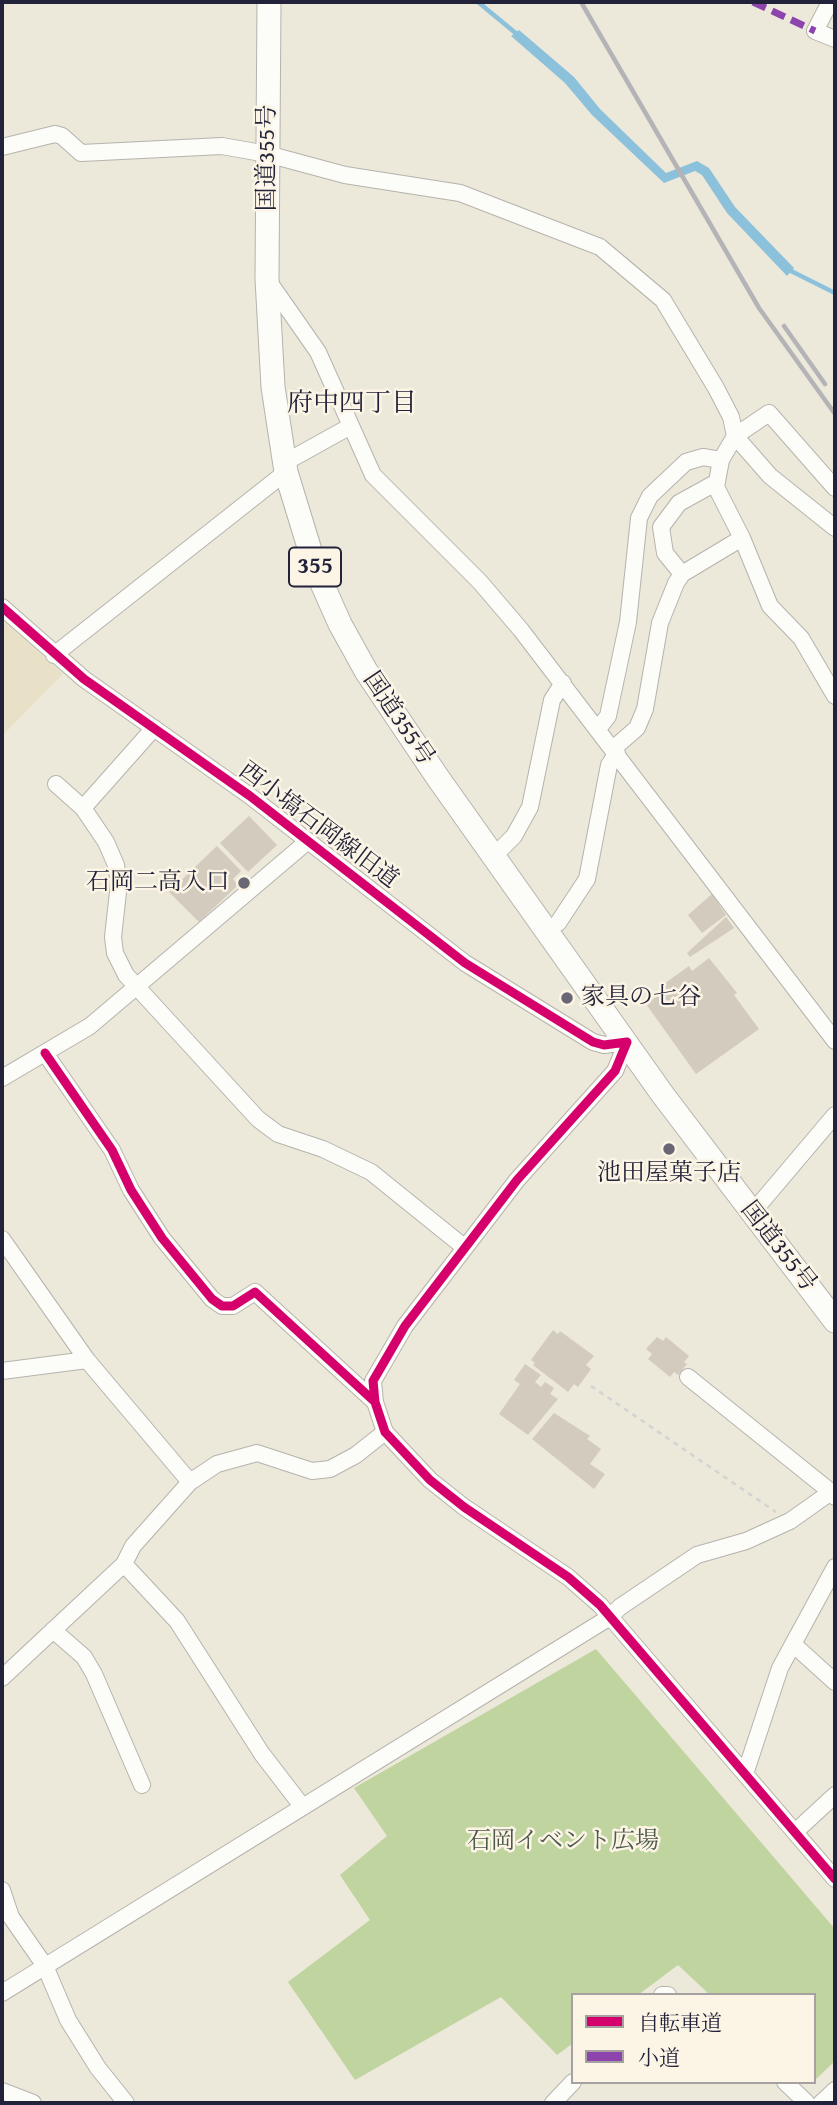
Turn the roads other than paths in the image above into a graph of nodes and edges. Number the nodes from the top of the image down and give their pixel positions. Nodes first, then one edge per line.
1 (269, 2) edge
2 (830, 2) edge
3 (835, 39) edge
4 (2, 147) edge
5 (268, 154) junction
6 (267, 279) junction
7 (349, 427) junction
8 (736, 436) junction
9 (721, 460) junction
10 (285, 468) junction
11 (717, 482) junction
12 (835, 488) edge
13 (835, 528) edge
14 (742, 538) junction
15 (682, 574) junction
16 (2, 607) edge
17 (54, 655) junction
18 (563, 683) junction
19 (835, 696) edge
20 (153, 728) junction
21 (598, 729) junction
22 (615, 751) junction
23 (56, 784) dead end
24 (83, 808) junction
25 (308, 841) junction
26 (494, 856) junction
27 (558, 923) dead end
28 (138, 988) junction
29 (835, 1041) edge
30 (627, 1042) junction
31 (45, 1053) junction
32 (2, 1078) edge
33 (835, 1115) edge
34 (752, 1213) junction
35 (2, 1238) edge
36 (464, 1247) junction
37 (835, 1321) edge
38 (87, 1360) junction
39 (2, 1371) edge
40 (688, 1377) dead end
41 (375, 1402) junction
42 (385, 1432) junction
43 (190, 1482) junction
44 (833, 1494) edge
45 (124, 1564) junction
46 (835, 1567) edge
47 (610, 1617) junction
48 (53, 1630) junction
49 (793, 1644) junction
50 (2, 1678) edge
51 (835, 1682) edge
52 (746, 1774) junction
53 (142, 1786) dead end
54 (835, 1795) edge
55 (302, 1806) junction
56 (795, 1832) junction
57 (835, 1880) edge
58 (2, 1890) edge
59 (46, 1966) junction
60 (2, 1993) edge
61 (571, 2084) edge
62 (787, 2084) edge
63 (2, 2091) edge
64 (33, 2103) edge
65 (126, 2103) edge
66 (553, 2103) edge
67 (807, 2103) edge

1 - 5 highway, 国道355号 / 355
2 - 3 street
4 - 5 street
5 - 6 highway, 国道355号 / 355
5 - 8 street
6 - 7 street
6 - 10 highway, 国道355号 / 355
7 - 10 street
7 - 18 street
8 - 9 street
8 - 12 street
8 - 13 street
9 - 11 street
9 - 21 street
10 - 17 street
10 - 26 highway, 国道355号 / 355
11 - 14 street
11 - 15 street
14 - 15 street
14 - 19 street
15 - 22 street
16 - 17 street, 西小塙石岡線旧道
17 - 20 street, 西小塙石岡線旧道
18 - 21 street
18 - 26 street
20 - 24 street
20 - 25 street, 西小塙石岡線旧道
21 - 22 street
22 - 27 street
22 - 29 street
23 - 24 street
24 - 28 street
25 - 28 street
25 - 30 street, 西小塙石岡線旧道
26 - 30 highway, 国道355号 / 355
28 - 31 street
28 - 36 street
30 - 34 highway, 国道355号 / 355
30 - 36 street
31 - 32 street
31 - 41 street
33 - 34 street
34 - 37 highway, 国道355号 / 355
35 - 38 street
36 - 41 street
38 - 39 street
38 - 43 street
40 - 44 street
41 - 42 street
42 - 43 street
42 - 47 street
43 - 45 street
44 - 47 street
45 - 48 street
45 - 55 street
46 - 49 street
47 - 52 street
47 - 55 street
48 - 50 street
48 - 53 street
49 - 51 street
49 - 52 street
52 - 56 street
54 - 56 street
55 - 59 street
56 - 57 street
58 - 59 street
59 - 60 street
59 - 65 street
61 - 66 street
62 - 67 street
63 - 64 street

